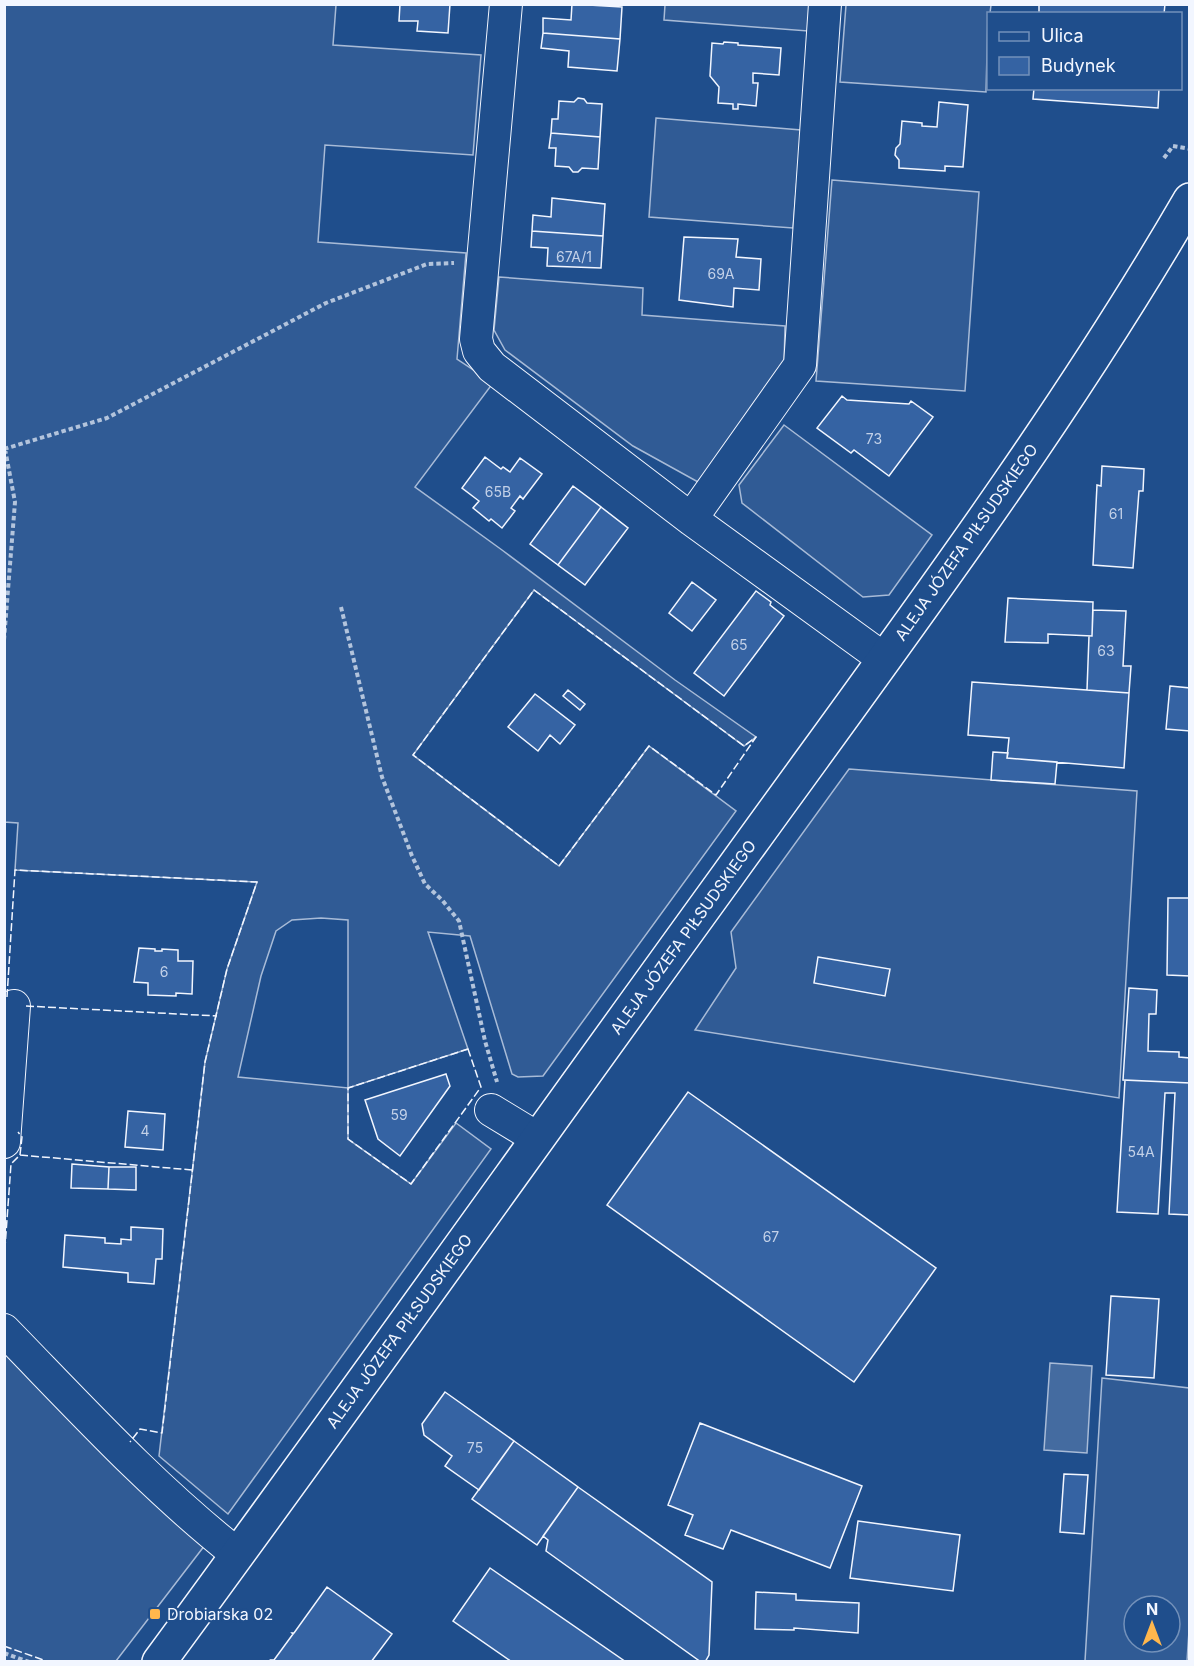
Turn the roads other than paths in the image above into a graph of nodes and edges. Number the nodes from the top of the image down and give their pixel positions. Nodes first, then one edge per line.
1 (506, 4) edge
2 (825, 4) edge
3 (1190, 200) edge
4 (691, 519) junction
5 (884, 659) junction
6 (14, 1006) dead end
7 (491, 1110) road end
8 (537, 1138) junction
9 (4, 1142) edge
10 (4, 1330) edge
11 (237, 1554) junction
12 (159, 1662) edge

1 - 4 street
2 - 4 street
3 - 5 main road, ALEJA JÓZEFA PIŁSUDSKIEGO
4 - 5 street
5 - 8 main road, ALEJA JÓZEFA PIŁSUDSKIEGO
6 - 9 street
7 - 8 street
8 - 11 main road, ALEJA JÓZEFA PIŁSUDSKIEGO
10 - 11 street
11 - 12 main road, ALEJA JÓZEFA PIŁSUDSKIEGO

